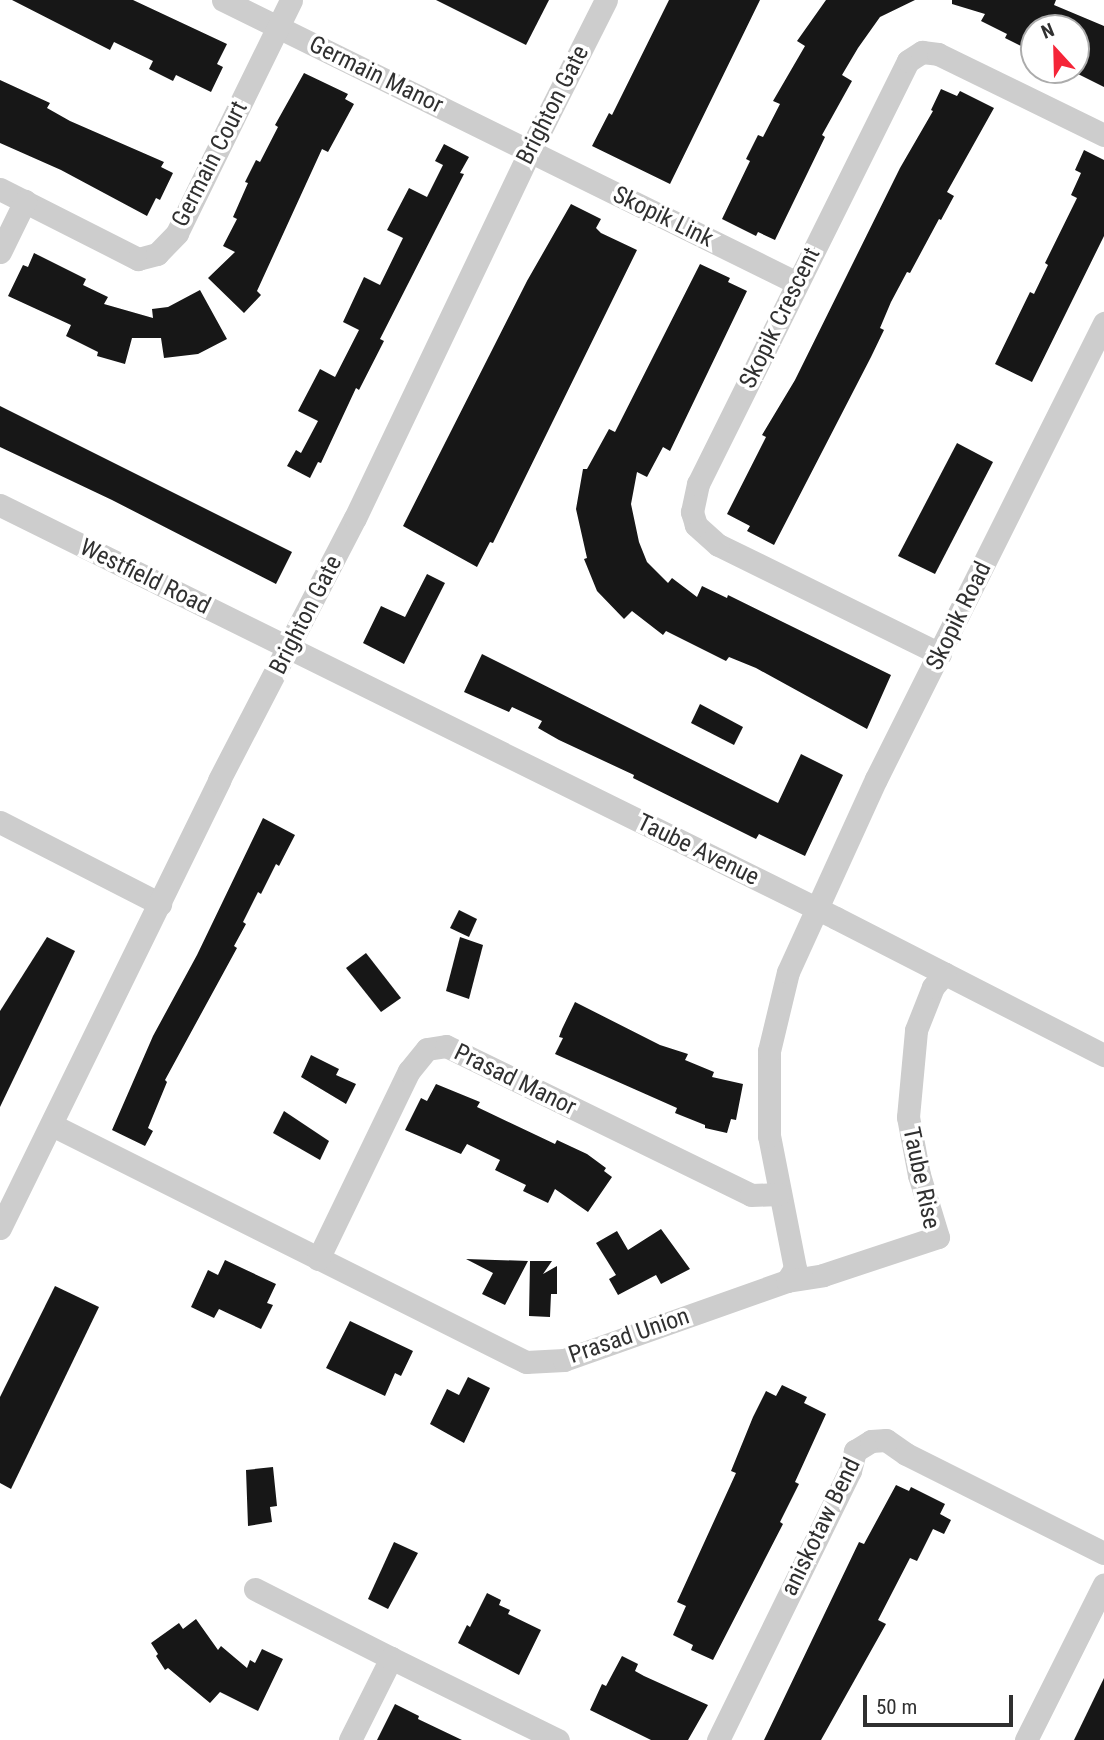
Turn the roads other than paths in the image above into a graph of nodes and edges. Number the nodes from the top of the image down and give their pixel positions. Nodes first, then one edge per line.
1 (223, 0) edge
2 (291, 0) edge
3 (606, 0) edge
4 (278, 27) junction
5 (1104, 135) edge
6 (530, 150) junction
7 (0, 189) edge
8 (25, 201) junction
9 (0, 252) edge
10 (797, 283) junction
11 (1104, 323) edge
12 (0, 505) edge
13 (289, 649) junction
14 (940, 654) junction
15 (0, 822) edge
16 (160, 904) junction
17 (815, 908) junction
18 (945, 973) junction
19 (1104, 1055) edge
20 (52, 1125) junction
21 (779, 1194) junction
22 (0, 1228) edge
23 (318, 1259) junction
24 (786, 1282) junction
25 (1104, 1553) edge
26 (1104, 1584) edge
27 (255, 1589) dead end
28 (391, 1658) junction
29 (350, 1740) edge
30 (558, 1740) edge
31 (718, 1740) edge
32 (1026, 1740) edge

1 - 4 street, Germain Manor
2 - 4 street, Germain Court
3 - 6 street, Brighton Gate
4 - 6 street, Germain Manor
4 - 8 street, Germain Court
5 - 10 street, Skopik Crescent
6 - 10 street, Skopik Link
6 - 13 street, Brighton Gate
7 - 8 street, Germain Court
8 - 9 street
10 - 14 street, Skopik Crescent
11 - 14 street, Skopik Road
12 - 13 street, Westfield Road
13 - 16 street, Brighton Gate
13 - 17 street, Taube Avenue
14 - 17 street, Skopik Road
15 - 16 street
16 - 20 street, Brighton Gate
17 - 18 street, Taube Avenue
17 - 21 street
18 - 19 street, Taube Avenue
18 - 24 street, Taube Rise
20 - 22 street, Brighton Gate
20 - 23 street, Prasad Union
21 - 23 street, Prasad Manor
21 - 24 street
23 - 24 street, Prasad Union
25 - 31 street, aniskotaw Bend
26 - 32 street
27 - 28 street
28 - 29 street
28 - 30 street

